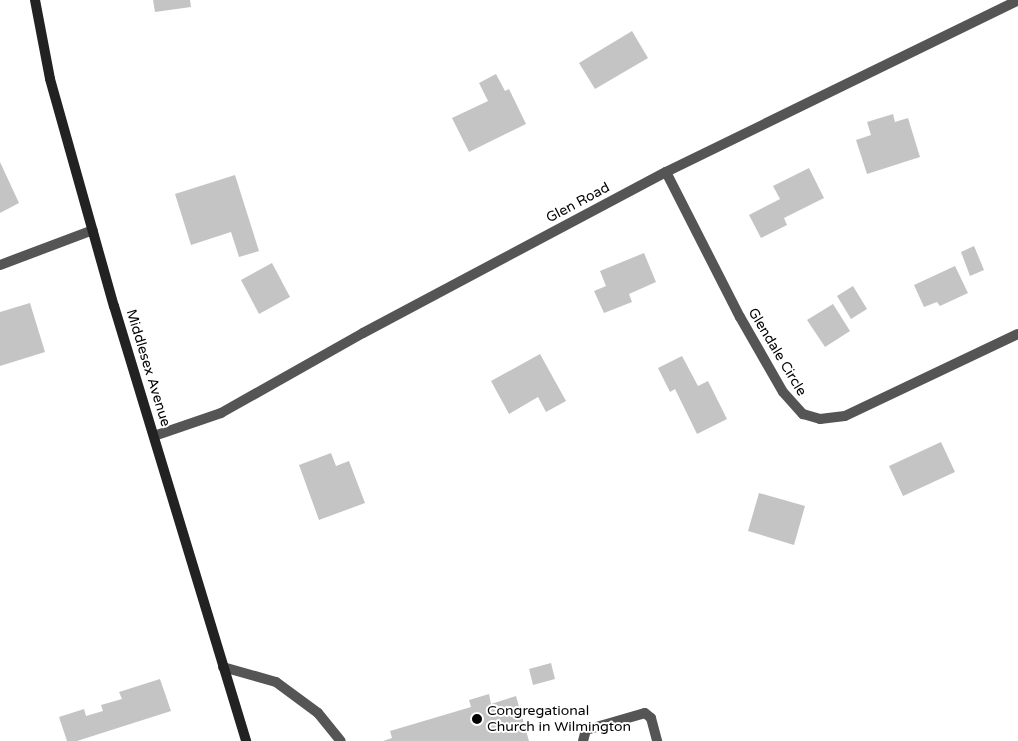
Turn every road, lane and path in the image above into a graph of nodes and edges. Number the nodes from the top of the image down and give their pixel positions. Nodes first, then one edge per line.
1 (35, 0) edge
2 (1018, 0) edge
3 (666, 172) junction
4 (93, 230) junction
5 (0, 265) edge
6 (1018, 334) edge
7 (154, 436) junction
8 (223, 667) junction
9 (246, 741) edge
10 (341, 741) edge
11 (583, 741) edge
12 (657, 741) edge

1 - 4 main road, Middlesex Avenue
2 - 3 street, Glen Road
3 - 6 street, Glendale Circle
3 - 7 street, Glen Road
4 - 5 street
4 - 7 main road, Middlesex Avenue
7 - 8 main road, Middlesex Avenue
8 - 9 main road, Middlesex Avenue
8 - 10 street
11 - 12 street

